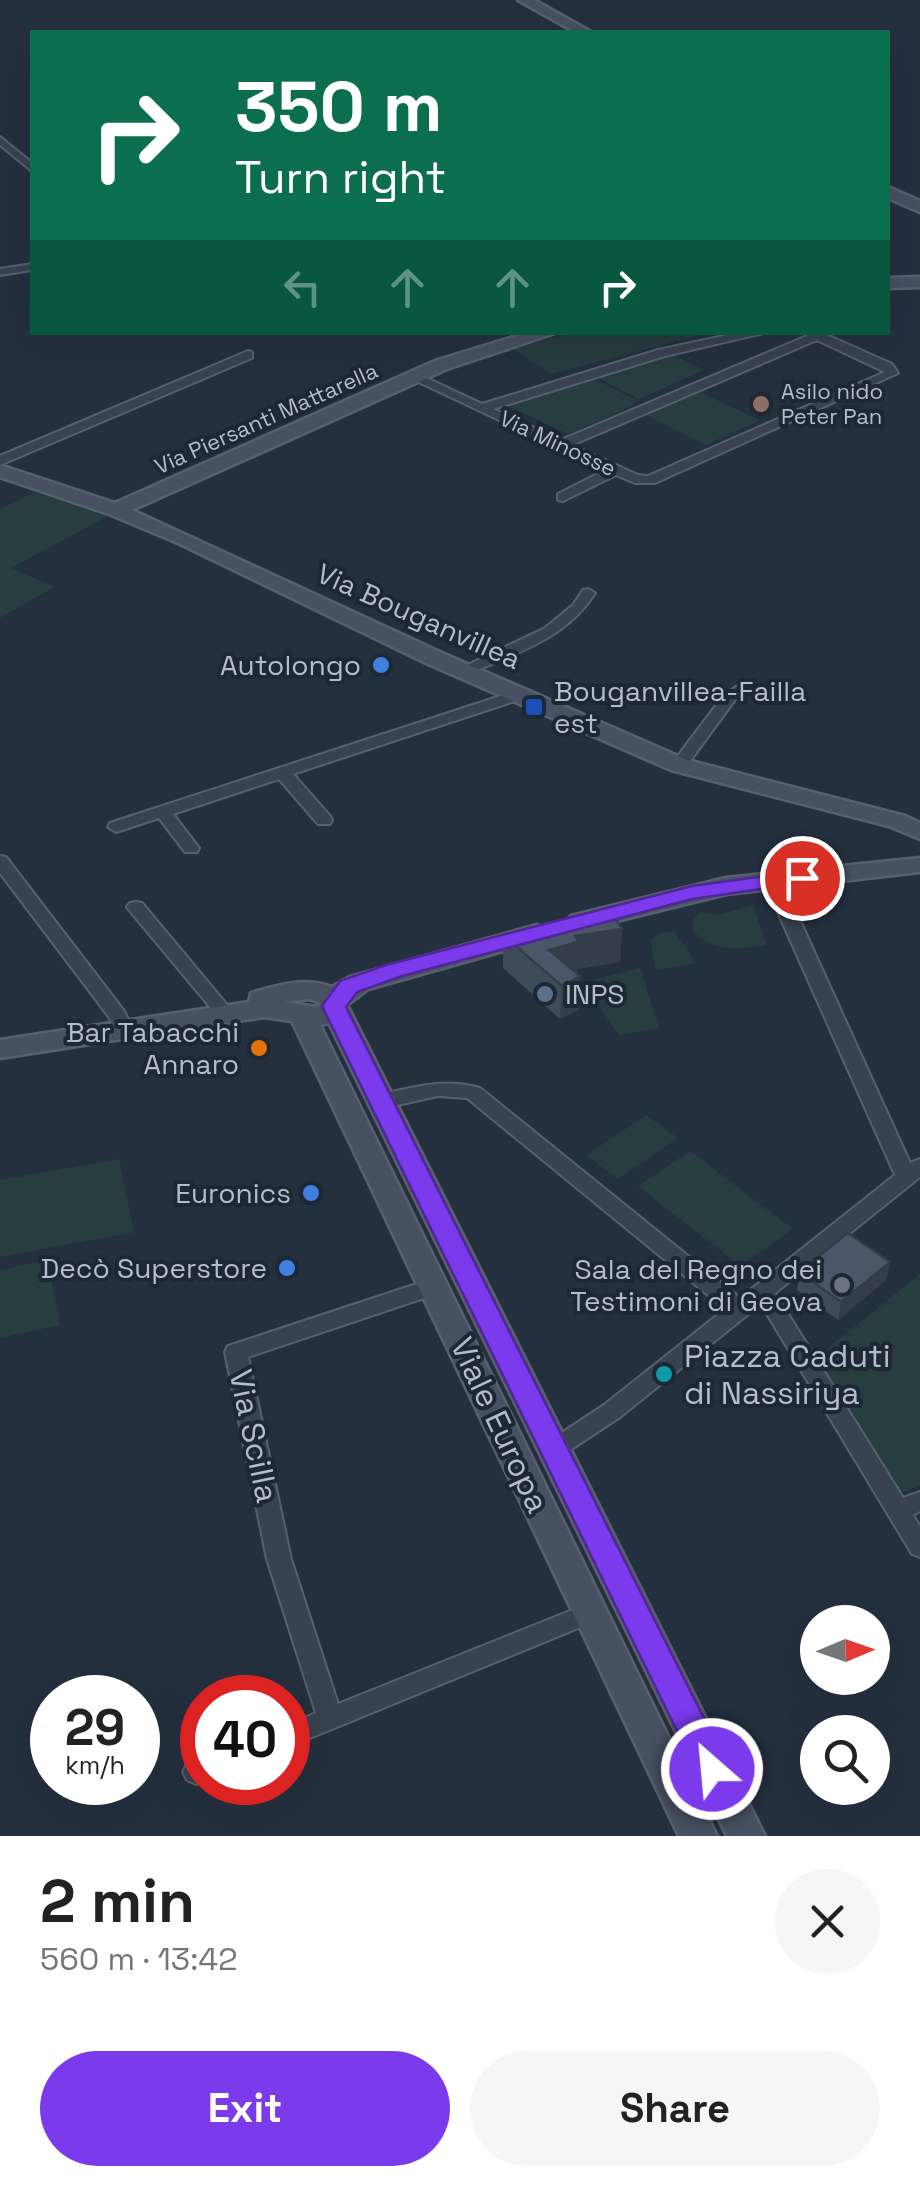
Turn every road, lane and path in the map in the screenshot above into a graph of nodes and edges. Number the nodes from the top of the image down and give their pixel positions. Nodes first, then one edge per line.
1 (524, 0) edge
2 (580, 30) edge
3 (0, 140) edge
4 (30, 166) edge
5 (890, 193) edge
6 (920, 208) edge
7 (30, 267) edge
8 (0, 272) edge
9 (920, 282) edge
10 (890, 283) edge
11 (541, 335) edge
12 (748, 335) edge
13 (811, 335) edge
14 (815, 335) edge
15 (248, 354) dead end
16 (414, 376) junction
17 (481, 408) junction
18 (560, 445) junction
19 (0, 461) edge
20 (616, 470) junction
21 (0, 471) edge
22 (563, 497) dead end
23 (116, 510) junction
24 (588, 593) dead end
25 (463, 671) junction
26 (745, 686) dead end
27 (519, 695) junction
28 (680, 764) junction
29 (281, 771) junction
30 (818, 800) junction
31 (163, 812) junction
32 (920, 816) edge
33 (324, 820) dead end
34 (116, 827) dead end
35 (920, 832) edge
36 (192, 848) dead end
37 (920, 856) edge
38 (0, 860) edge
39 (920, 866) edge
40 (860, 870) junction
41 (773, 881) junction
42 (136, 907) dead end
43 (316, 1003) junction
44 (215, 1013) junction
45 (125, 1032) junction
46 (0, 1048) edge
47 (379, 1102) junction
48 (913, 1172) edge
49 (435, 1286) junction
50 (762, 1289) junction
51 (738, 1308) junction
52 (552, 1450) junction
53 (920, 1500) edge
54 (898, 1512) junction
55 (920, 1547) edge
56 (590, 1614) junction
57 (330, 1719) junction
58 (310, 1727) edge
59 (698, 1836) edge
60 (746, 1836) edge

1 - 2 street
3 - 4 street
5 - 6 street
7 - 8 street
9 - 10 street
11 - 16 street, Via Piersanti Mattarella
12 - 17 street
13 - 18 street
14 - 20 street, Via Minosse
15 - 19 street
16 - 17 street, Via Minosse
16 - 23 street, Via Piersanti Mattarella
17 - 18 street, Via Minosse
18 - 20 street, Via Minosse
20 - 22 street
21 - 23 street, Via Bouganvillea
23 - 25 street, Via Bouganvillea
24 - 25 street
25 - 27 street, Via Bouganvillea
26 - 28 street
27 - 28 street, Via Bouganvillea
27 - 29 street
28 - 30 street, Via Bouganvillea
29 - 31 street
29 - 33 street
30 - 32 street
30 - 35 street
31 - 34 street
31 - 36 street
37 - 40 street
38 - 45 street
39 - 40 street
40 - 41 street
41 - 43 street
41 - 48 street
42 - 44 street
43 - 44 street
43 - 47 street, Viale Europa
43 - 49 street, Viale Europa
44 - 45 street
45 - 46 street
47 - 51 street
47 - 52 street, Viale Europa
48 - 50 street
49 - 56 street, Viale Europa
49 - 57 street, Via Scilla
50 - 51 street
50 - 54 street
51 - 52 street
52 - 60 street, Viale Europa
53 - 54 street
54 - 55 street
56 - 57 street
56 - 59 street, Viale Europa
57 - 58 street

